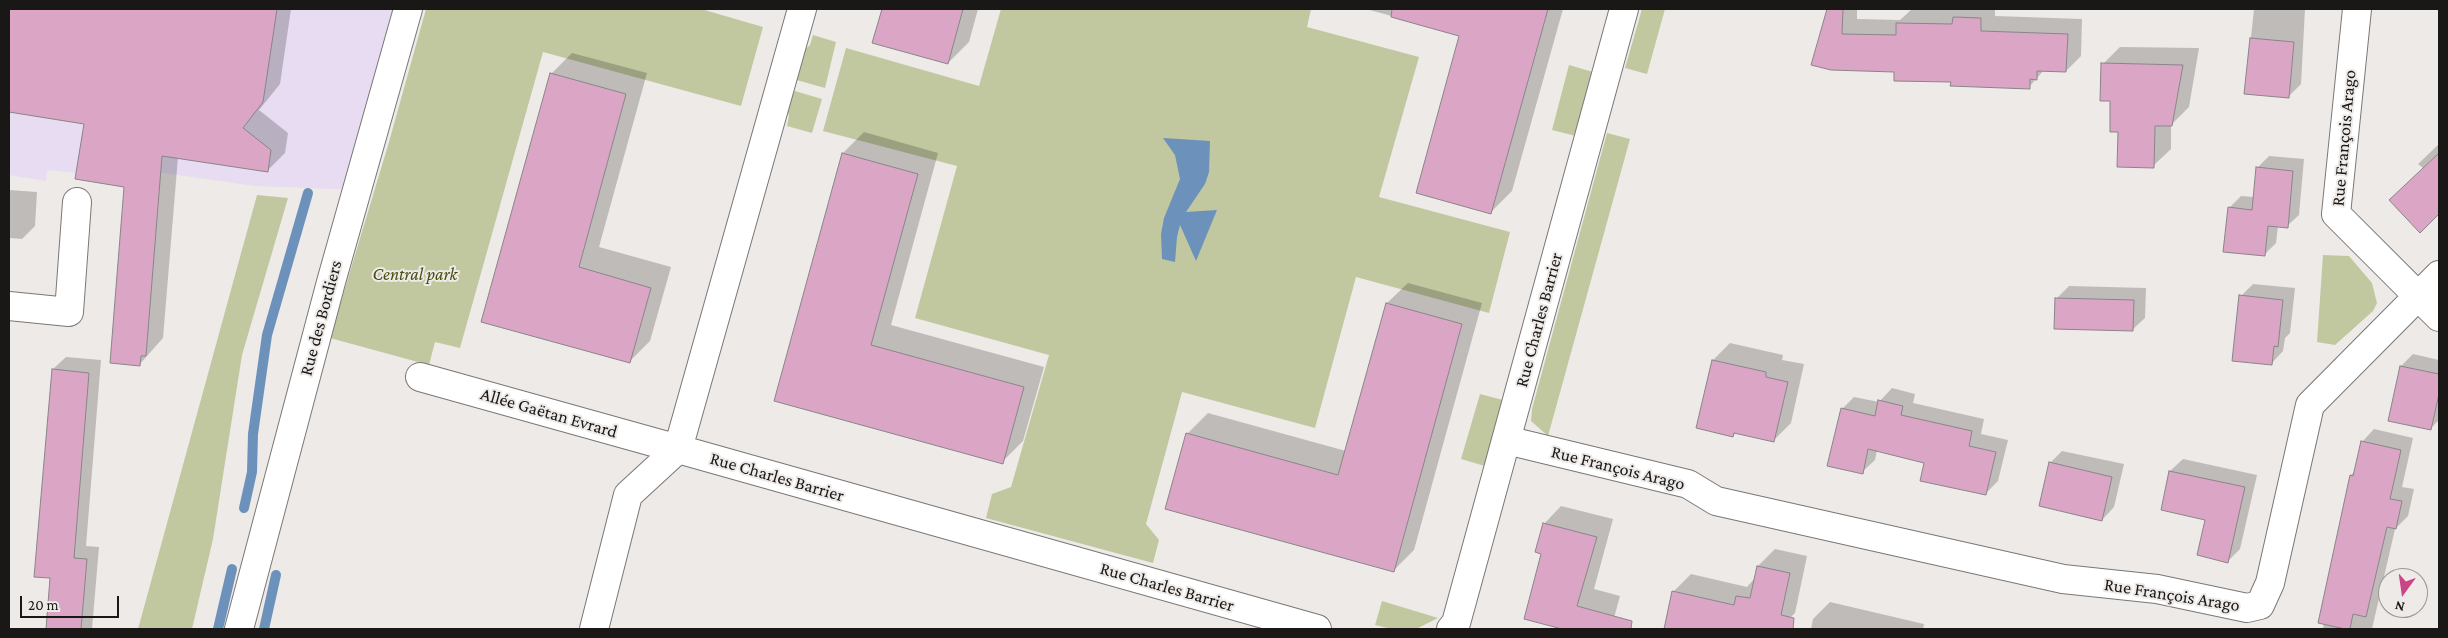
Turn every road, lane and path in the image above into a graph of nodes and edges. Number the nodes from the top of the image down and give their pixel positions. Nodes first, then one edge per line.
1 (408, 9) edge
2 (802, 9) edge
3 (1624, 9) edge
4 (2357, 9) edge
5 (77, 202) dead end
6 (2439, 275) edge
7 (2420, 296) junction
8 (9, 306) edge
9 (2439, 317) edge
10 (420, 377) dead end
11 (1506, 440) junction
12 (678, 449) junction
13 (240, 629) edge
14 (594, 629) edge
15 (1317, 629) edge
16 (1451, 629) edge

1 - 13 street, Rue des Bordiers
2 - 12 street
3 - 11 street, Rue Charles Barrier
4 - 7 street, Rue François Arago
5 - 8 street
6 - 7 street
7 - 9 street
7 - 11 street, Rue François Arago
10 - 12 street, Allée Gaëtan Evrard
11 - 16 street, Rue Charles Barrier
12 - 14 street
12 - 15 street, Rue Charles Barrier

